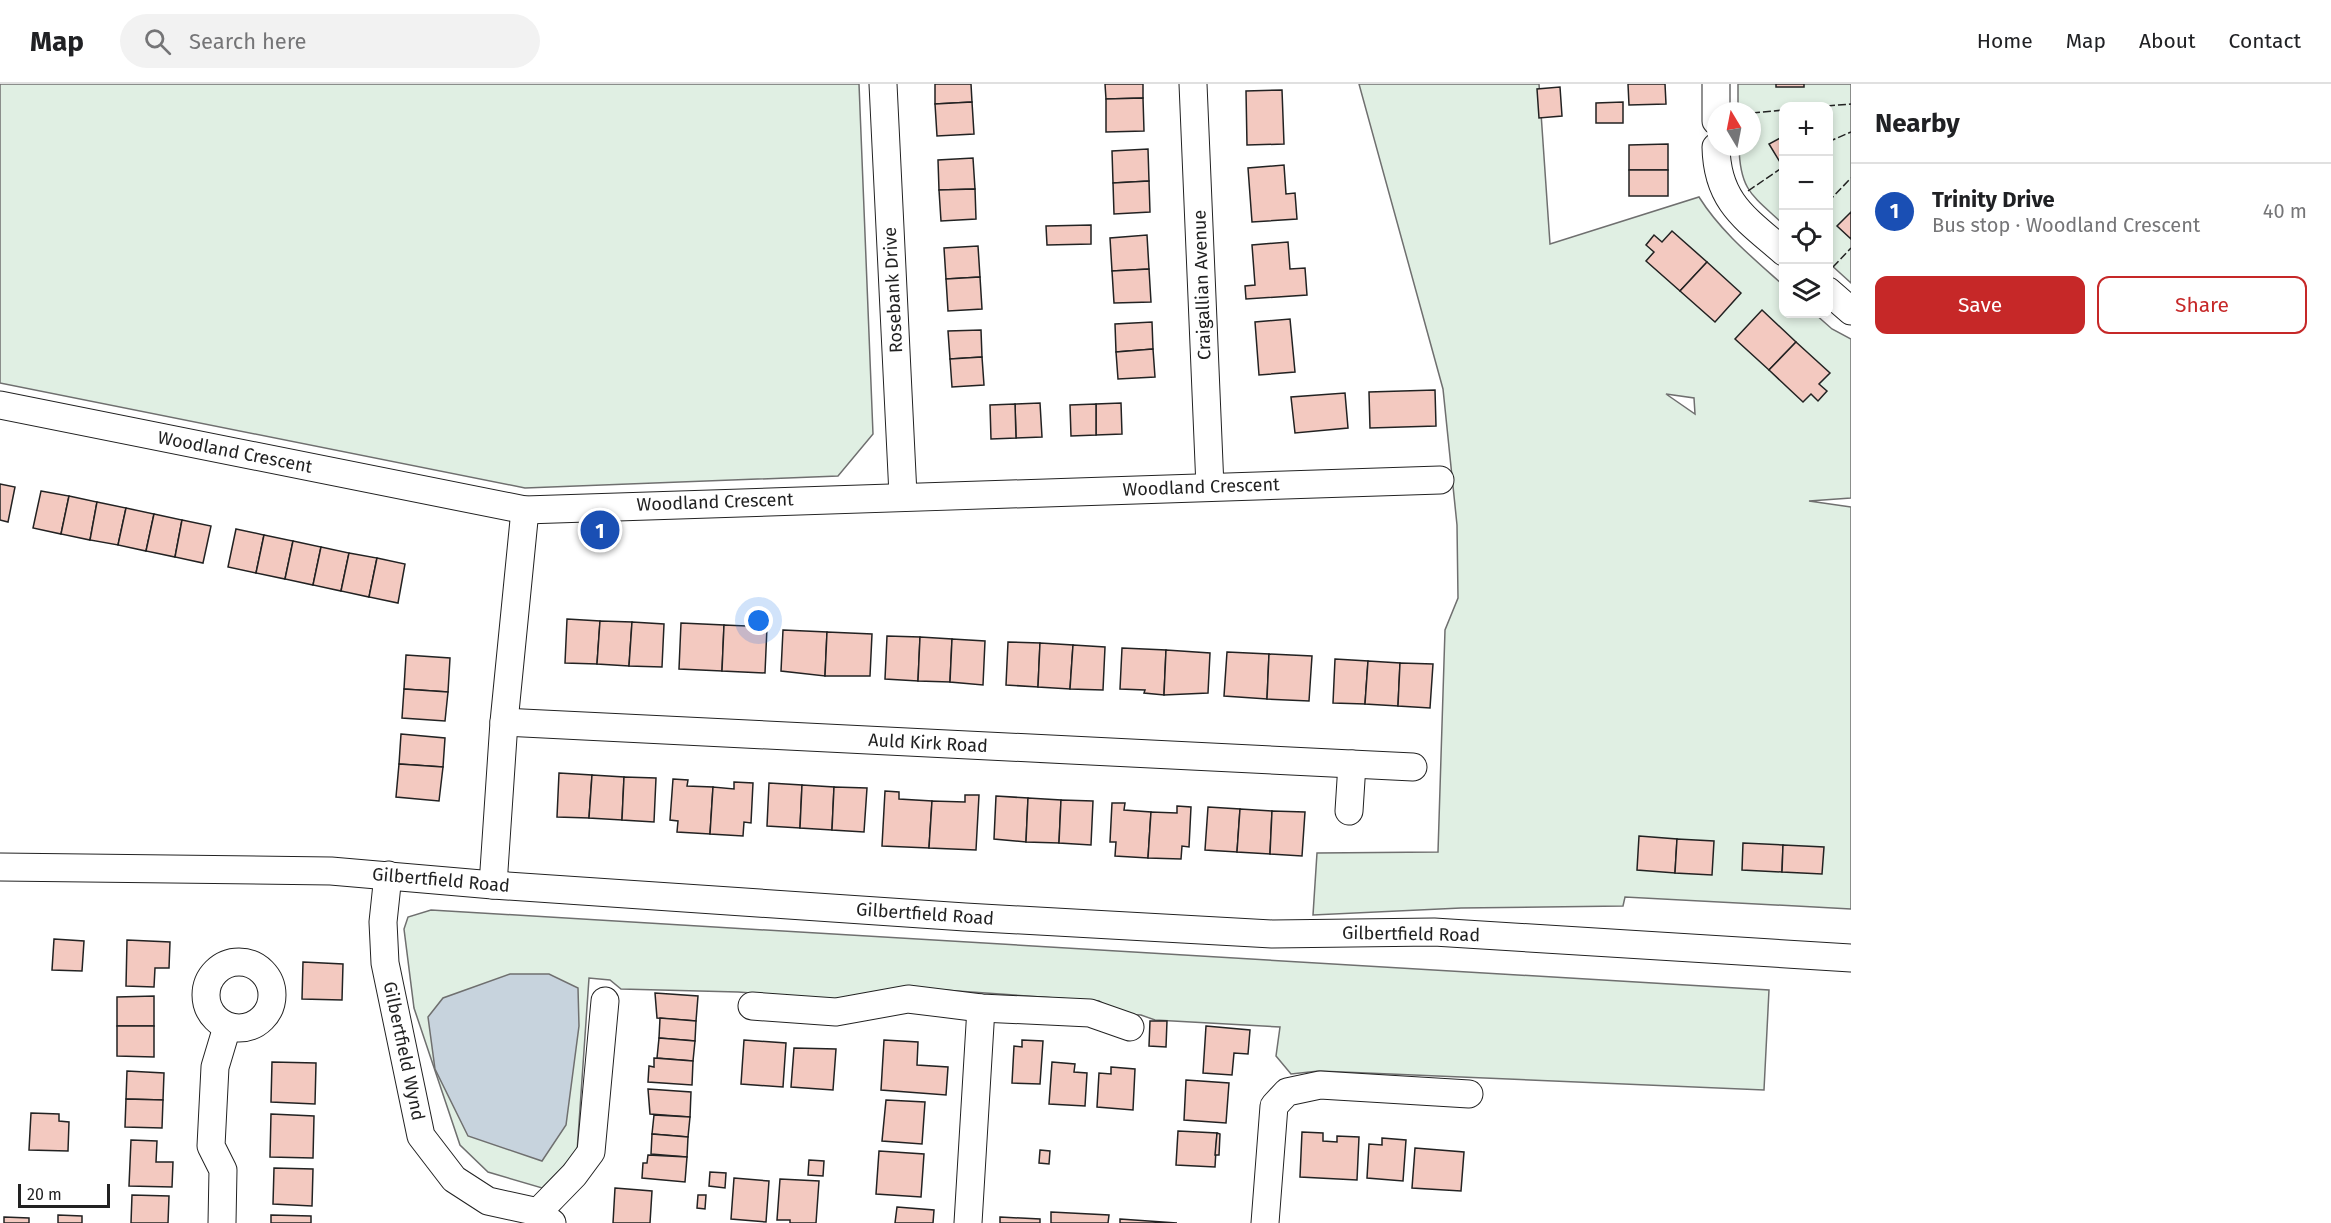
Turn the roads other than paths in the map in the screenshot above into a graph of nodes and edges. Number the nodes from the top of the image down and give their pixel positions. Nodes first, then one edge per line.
1 (882, 84) edge
2 (1193, 84) edge
3 (1716, 84) edge
4 (1716, 102) edge
5 (1717, 156) edge
6 (1779, 248) edge
7 (1833, 295) edge
8 (1851, 311) edge
9 (0, 405) edge
10 (1440, 480) dead end
11 (1210, 487) junction
12 (903, 495) junction
13 (525, 510) junction
14 (504, 722) junction
15 (1352, 764) junction
16 (1413, 767) dead end
17 (1349, 811) dead end
18 (0, 867) edge
19 (388, 874) junction
20 (493, 885) junction
21 (1851, 958) edge
22 (605, 1001) dead end
23 (752, 1006) dead end
24 (981, 1008) junction
25 (227, 1027) dead end
26 (1130, 1027) dead end
27 (1468, 1094) dead end
28 (545, 1217) edge
29 (222, 1223) edge
30 (968, 1223) edge
31 (1265, 1223) edge

1 - 12 street, Rosebank Drive
2 - 11 street, Craigallian Avenue
3 - 4 street
5 - 6 street
7 - 8 street
9 - 13 street, Woodland Crescent
10 - 11 street, Woodland Crescent
11 - 12 street, Woodland Crescent
12 - 13 street, Woodland Crescent
13 - 14 street
14 - 15 street, Auld Kirk Road
14 - 20 street
15 - 16 street, Auld Kirk Road
15 - 17 street
18 - 19 street, Gilbertfield Road
19 - 20 street, Gilbertfield Road
19 - 28 street, Gilbertfield Wynd
20 - 21 street, Gilbertfield Road
22 - 28 street
23 - 24 street
24 - 26 street
24 - 30 street
25 - 29 street
27 - 31 street

